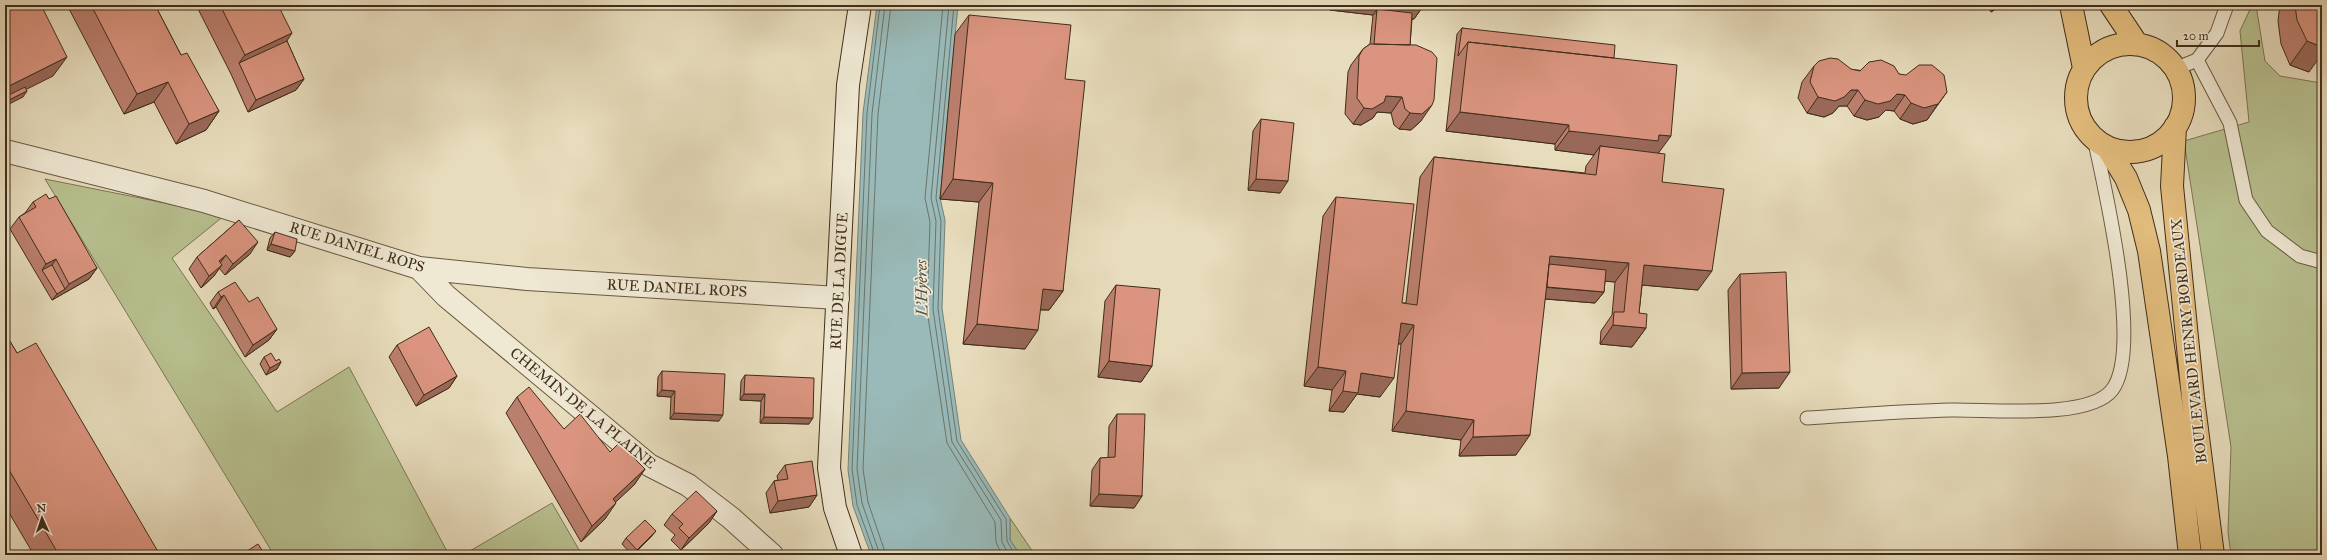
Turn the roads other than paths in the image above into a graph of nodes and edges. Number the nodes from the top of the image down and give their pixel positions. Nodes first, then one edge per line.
1 (860, 5) edge
2 (2072, 5) edge
3 (2111, 5) edge
4 (2227, 5) edge
5 (2137, 44) junction
6 (2197, 60) junction
7 (2084, 68) junction
8 (2176, 69) junction
9 (2175, 127) junction
10 (2101, 143) junction
11 (5, 151) edge
12 (2322, 262) edge
13 (419, 268) junction
14 (838, 298) junction
15 (1807, 418) dead end
16 (772, 555) edge
17 (851, 555) edge
18 (2190, 555) edge
19 (2213, 555) edge

1 - 14 street, RUE DE LA DIGUE
2 - 7 main road
3 - 5 main road
4 - 6 lane
5 - 7 main road, BOULEVARD HENRY BORDEAUX
5 - 8 main road, BOULEVARD HENRY BORDEAUX
6 - 8 lane
6 - 12 lane
7 - 10 main road, BOULEVARD HENRY BORDEAUX
8 - 9 main road, BOULEVARD HENRY BORDEAUX
9 - 10 main road, BOULEVARD HENRY BORDEAUX
9 - 19 main road, BOULEVARD HENRY BORDEAUX
10 - 15 lane
10 - 18 main road, BOULEVARD HENRY BORDEAUX
11 - 13 street, RUE DANIEL ROPS
13 - 14 street, RUE DANIEL ROPS
13 - 16 street, CHEMIN DE LA PLAINE
14 - 17 street, RUE DE LA DIGUE

